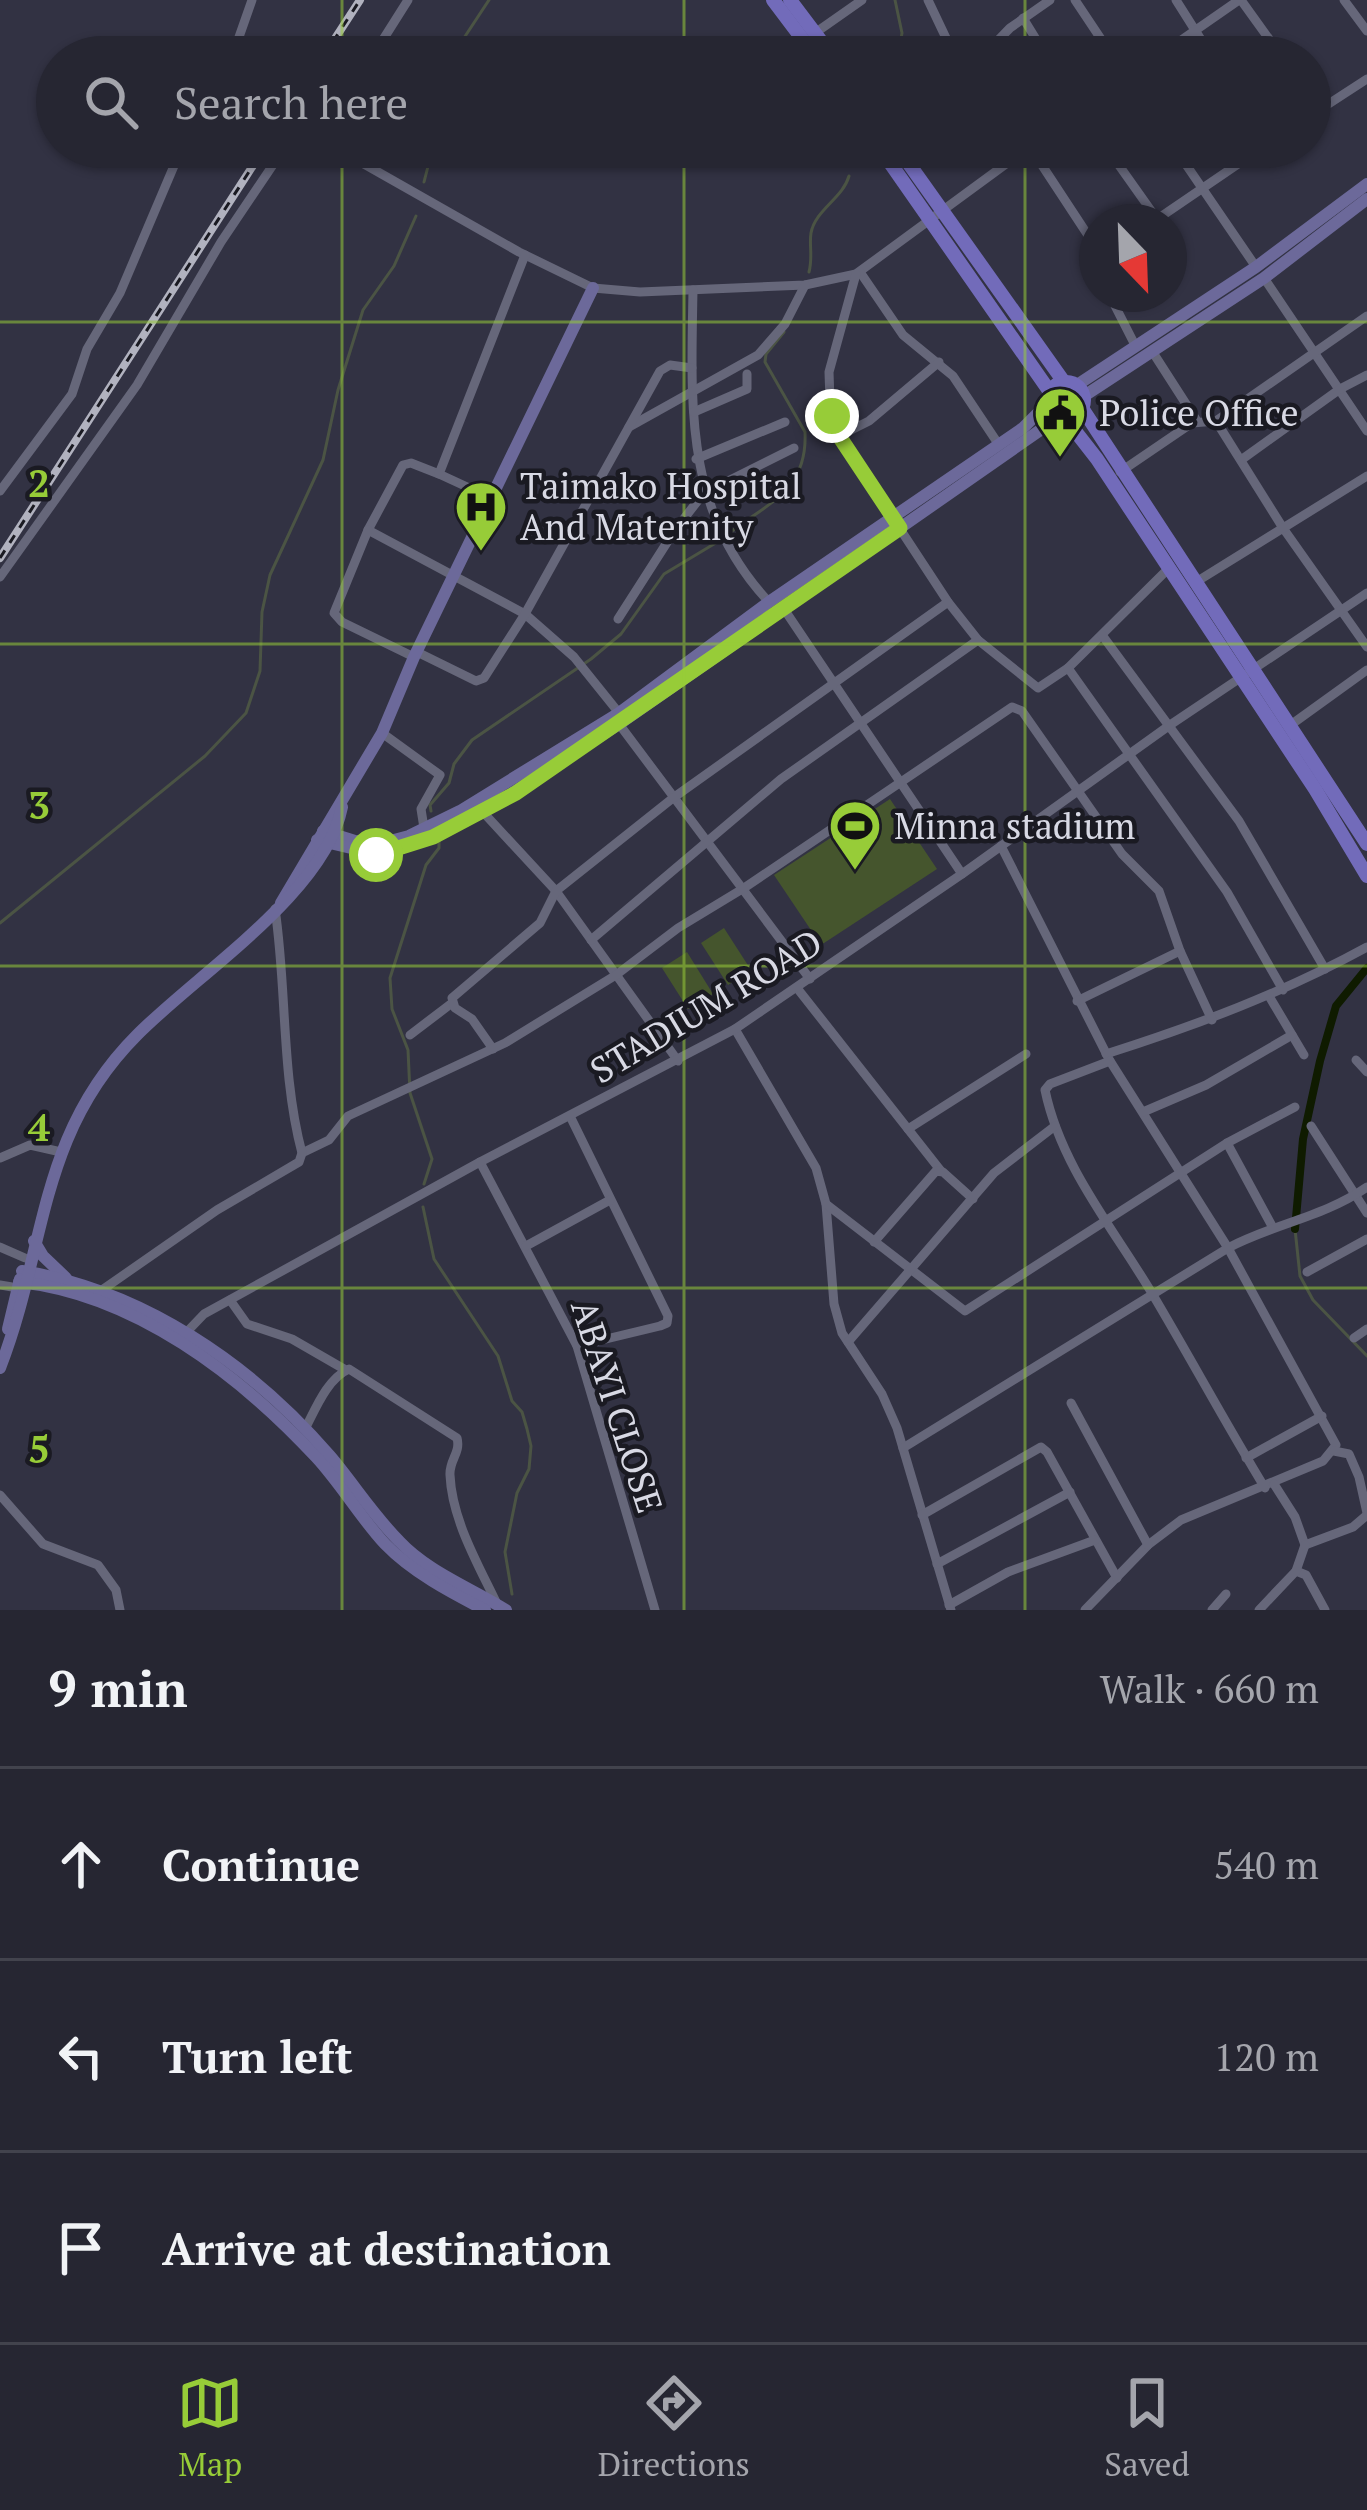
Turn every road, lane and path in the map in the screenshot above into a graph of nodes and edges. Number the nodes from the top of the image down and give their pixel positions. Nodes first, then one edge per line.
1 (252, 0) edge
2 (408, 0) edge
3 (772, 0) edge
4 (790, 0) edge
5 (862, 0) edge
6 (928, 0) edge
7 (1050, 0) edge
8 (1075, 0) edge
9 (1176, 0) edge
10 (1240, 0) edge
11 (1344, 0) edge
12 (1023, 18) junction
13 (1196, 30) junction
14 (1367, 31) edge
15 (815, 33) junction
16 (239, 36) edge
17 (385, 36) edge
18 (800, 36) edge
19 (817, 36) edge
20 (945, 36) edge
21 (1004, 36) edge
22 (1034, 36) edge
23 (1099, 36) edge
24 (1187, 36) edge
25 (1200, 36) edge
26 (1267, 36) edge
27 (1367, 79) edge
28 (1331, 102) edge
29 (173, 168) edge
30 (271, 168) edge
31 (371, 168) edge
32 (897, 168) edge
33 (908, 168) edge
34 (1001, 168) edge
35 (1043, 168) edge
36 (1120, 168) edge
37 (1188, 168) edge
38 (1232, 168) edge
39 (1367, 184) edge
40 (1203, 189) junction
41 (1367, 199) edge
42 (1144, 204) edge
43 (1180, 204) edge
44 (937, 216) junction
45 (1079, 222) edge
46 (525, 255) junction
47 (858, 273) junction
48 (1260, 273) junction
49 (805, 285) junction
50 (593, 288) junction
51 (692, 290) junction
52 (1116, 312) edge
53 (1367, 316) edge
54 (1136, 347) junction
55 (1152, 352) junction
56 (1314, 352) junction
57 (939, 362) junction
58 (692, 368) junction
59 (747, 374) dead end
60 (1367, 375) edge
61 (1340, 389) junction
62 (694, 393) junction
63 (1077, 393) junction
64 (1049, 397) junction
65 (694, 412) junction
66 (1062, 418) junction
67 (1197, 421) junction
68 (1216, 421) junction
69 (785, 422) dead end
70 (1365, 425) edge
71 (629, 427) junction
72 (839, 436) junction
73 (999, 445) junction
74 (794, 448) dead end
75 (696, 460) junction
76 (1241, 460) junction
77 (1120, 472) junction
78 (439, 474) junction
79 (1367, 476) edge
80 (707, 490) junction
81 (0, 491) edge
82 (491, 498) junction
83 (897, 524) junction
84 (1283, 528) junction
85 (368, 530) junction
86 (1167, 570) junction
87 (454, 577) junction
88 (0, 578) edge
89 (1196, 582) junction
90 (1367, 593) edge
91 (769, 602) junction
92 (948, 602) junction
93 (784, 609) junction
94 (1342, 609) junction
95 (525, 614) junction
96 (618, 619) dead end
97 (1102, 635) junction
98 (978, 640) junction
99 (1367, 647) edge
100 (416, 654) junction
101 (1068, 668) junction
102 (1254, 669) junction
103 (1367, 670) edge
104 (1239, 679) junction
105 (834, 685) junction
106 (1038, 688) junction
107 (1018, 708) junction
108 (619, 718) junction
109 (860, 723) junction
110 (1292, 724) junction
111 (1170, 725) junction
112 (382, 733) junction
113 (1130, 753) junction
114 (900, 783) junction
115 (1078, 792) junction
116 (673, 798) junction
117 (479, 807) junction
118 (424, 828) junction
119 (325, 837) junction
120 (706, 840) junction
121 (1367, 844) edge
122 (1001, 846) junction
123 (356, 852) junction
124 (312, 870) junction
125 (962, 874) junction
126 (1367, 876) edge
127 (744, 888) junction
128 (556, 890) junction
129 (278, 906) junction
130 (591, 940) junction
131 (1367, 946) edge
132 (1180, 951) junction
133 (1325, 969) junction
134 (616, 975) junction
135 (810, 979) junction
136 (797, 988) junction
137 (1283, 990) junction
138 (1268, 996) junction
139 (1077, 1001) junction
140 (452, 1003) junction
141 (1212, 1020) junction
142 (735, 1028) junction
143 (410, 1035) dead end
144 (1292, 1035) junction
145 (493, 1048) junction
146 (1026, 1054) dead end
147 (1304, 1055) dead end
148 (1108, 1058) junction
149 (1356, 1060) dead end
150 (678, 1061) junction
151 (1367, 1072) edge
152 (1295, 1107) dead end
153 (1143, 1112) junction
154 (570, 1116) junction
155 (1055, 1126) junction
156 (1312, 1126) dead end
157 (908, 1129) junction
158 (1227, 1143) junction
159 (61, 1152) junction
160 (302, 1153) junction
161 (0, 1158) edge
162 (480, 1162) junction
163 (940, 1171) junction
164 (1181, 1174) junction
165 (1367, 1187) edge
166 (1357, 1194) junction
167 (974, 1199) junction
168 (610, 1200) junction
169 (826, 1204) junction
170 (1367, 1213) edge
171 (1107, 1222) junction
172 (1277, 1224) junction
173 (35, 1237) junction
174 (1367, 1240) edge
175 (874, 1242) junction
176 (0, 1246) edge
177 (526, 1246) junction
178 (1228, 1248) junction
179 (911, 1269) junction
180 (1307, 1272) dead end
181 (24, 1276) junction
182 (71, 1283) junction
183 (0, 1285) edge
184 (56, 1289) junction
185 (102, 1290) junction
186 (1154, 1295) junction
187 (230, 1300) junction
188 (21, 1315) junction
189 (1367, 1329) edge
190 (183, 1336) junction
191 (1354, 1338) dead end
192 (848, 1342) junction
193 (577, 1346) junction
194 (0, 1365) edge
195 (344, 1370) junction
196 (1072, 1403) dead end
197 (1322, 1416) junction
198 (305, 1429) junction
199 (903, 1448) junction
200 (1334, 1451) junction
201 (1246, 1458) junction
202 (1270, 1486) junction
203 (1070, 1492) junction
204 (0, 1495) edge
205 (1367, 1514) edge
206 (922, 1515) junction
207 (1095, 1540) junction
208 (1148, 1545) junction
209 (1305, 1545) junction
210 (937, 1564) junction
211 (1296, 1571) junction
212 (1117, 1578) junction
213 (1226, 1594) dead end
214 (1094, 1601) junction
215 (496, 1608) edge
216 (950, 1608) edge
217 (120, 1610) edge
218 (655, 1610) edge
219 (1085, 1610) edge
220 (1106, 1610) edge
221 (1212, 1610) edge
222 (1259, 1610) edge
223 (1324, 1610) edge

1 - 16 street
2 - 17 street
3 - 18 main road
4 - 15 main road
5 - 15 street
6 - 20 street
7 - 12 street
8 - 23 street
9 - 13 street
10 - 13 street
10 - 26 street
11 - 14 street
12 - 21 street
12 - 22 street
13 - 24 street
13 - 25 street
15 - 19 main road
27 - 28 street
29 - 81 street
30 - 88 street
31 - 46 street
32 - 44 main road
33 - 44 main road
34 - 44 street
35 - 45 street
36 - 42 street
37 - 40 street
38 - 40 street
39 - 48 street
40 - 43 street
40 - 48 street
41 - 48 street
44 - 47 street
44 - 63 main road
44 - 64 main road
46 - 50 street
46 - 78 street
47 - 49 street
47 - 57 street
47 - 72 street
48 - 54 street
48 - 55 street
48 - 56 street
49 - 51 street
49 - 62 street
50 - 51 street
50 - 82 street
51 - 58 street
52 - 54 street
53 - 56 street
54 - 63 street
55 - 63 street
55 - 67 street
56 - 61 street
56 - 68 street
57 - 72 street
57 - 73 street
58 - 62 street
58 - 71 street
59 - 65 street
60 - 61 street
61 - 70 street
61 - 76 street
62 - 65 street
62 - 71 street
63 - 64 main road
63 - 66 main road
63 - 77 main road
64 - 66 main road
64 - 73 street
65 - 75 street
66 - 83 street
66 - 86 main road
67 - 68 street
67 - 77 street
68 - 76 street
69 - 75 street
71 - 95 street
72 - 83 street
73 - 83 street
74 - 80 street
75 - 80 street
76 - 84 street
77 - 89 main road
78 - 82 street
78 - 85 street
79 - 84 street
80 - 91 street
80 - 96 street
82 - 87 street
83 - 91 street
83 - 92 street
83 - 93 street
84 - 89 street
84 - 94 street
85 - 87 street
85 - 100 street
86 - 97 street
86 - 104 main road
87 - 95 street
87 - 100 street
89 - 102 main road
90 - 94 street, STADIUM ROAD
91 - 108 street
92 - 98 street
92 - 105 street
93 - 105 street
93 - 108 street
94 - 99 street
94 - 102 street, STADIUM ROAD
95 - 100 street
95 - 108 street
97 - 101 street
97 - 111 street
98 - 106 street
98 - 109 street
100 - 112 street
101 - 106 street
101 - 113 street
102 - 104 street, STADIUM ROAD
102 - 110 main road
103 - 110 street
104 - 111 street, STADIUM ROAD
104 - 126 main road
105 - 109 street
105 - 116 street
106 - 107 street
107 - 114 street
107 - 115 street
108 - 116 street
108 - 117 street
109 - 114 street
109 - 120 street
110 - 121 main road
111 - 113 street, STADIUM ROAD
111 - 133 street
112 - 118 street
112 - 119 street
113 - 115 street, STADIUM ROAD
113 - 137 street
114 - 125 street
114 - 127 street
115 - 122 street, STADIUM ROAD
115 - 132 street
116 - 120 street
116 - 128 street
117 - 118 street
117 - 123 street
117 - 128 street
118 - 119 street
119 - 123 street
119 - 124 street
119 - 129 street
120 - 127 street
120 - 130 street
122 - 125 street, STADIUM ROAD
122 - 139 street
123 - 124 street
124 - 129 street
125 - 135 street, STADIUM ROAD
127 - 134 street
127 - 135 street
128 - 130 street
128 - 140 street
129 - 159 street
129 - 160 street
130 - 134 street
131 - 133 street
132 - 139 street
132 - 141 street
133 - 137 street
134 - 145 street
134 - 150 street
135 - 136 street, STADIUM ROAD
136 - 142 street, STADIUM ROAD
136 - 157 street
137 - 138 street
138 - 141 street
138 - 144 street
139 - 148 street
140 - 143 street
140 - 145 street
141 - 148 street
142 - 150 street, STADIUM ROAD
142 - 169 street
144 - 147 street
144 - 153 street
145 - 160 street
146 - 157 street
148 - 153 street
148 - 155 street
149 - 151 street
150 - 154 street, STADIUM ROAD
152 - 158 street
153 - 164 street
154 - 162 street, STADIUM ROAD
154 - 168 street
155 - 167 street
155 - 171 street
156 - 166 street
157 - 163 street
158 - 164 street
158 - 172 street
159 - 161 street
159 - 173 street
160 - 185 street
162 - 177 street, ABAYI CLOSE
162 - 187 street, STADIUM ROAD
163 - 167 street
163 - 175 street
164 - 171 street
164 - 178 street
165 - 166 street
166 - 170 street
166 - 172 street
167 - 179 street
168 - 177 street
168 - 193 street
169 - 175 street
169 - 192 street
171 - 179 street
171 - 186 street
172 - 178 street
173 - 181 street
173 - 182 street
174 - 180 street
175 - 179 street
176 - 181 street
177 - 193 street, ABAYI CLOSE
178 - 186 street
178 - 197 street
179 - 192 street
181 - 182 street
181 - 183 street
181 - 184 street
181 - 188 street
181 - 194 street
182 - 185 street
184 - 188 street
184 - 190 street
185 - 190 street
186 - 199 street
186 - 201 street
187 - 190 street, STADIUM ROAD
187 - 195 street
188 - 194 street
189 - 191 street
190 - 198 street
190 - 215 street
192 - 199 street
193 - 218 street, ABAYI CLOSE
195 - 198 street
195 - 215 street
196 - 208 street
197 - 200 street
197 - 201 street
198 - 215 street
199 - 206 street
200 - 202 street
200 - 205 street
201 - 202 street
202 - 208 street
202 - 209 street
203 - 206 street
203 - 207 street
203 - 210 street
204 - 217 street
205 - 209 street
206 - 210 street
207 - 212 street
207 - 216 street
208 - 212 street
209 - 211 street
210 - 216 street
211 - 222 street
211 - 223 street
212 - 214 street
213 - 221 street
214 - 219 street
214 - 220 street

